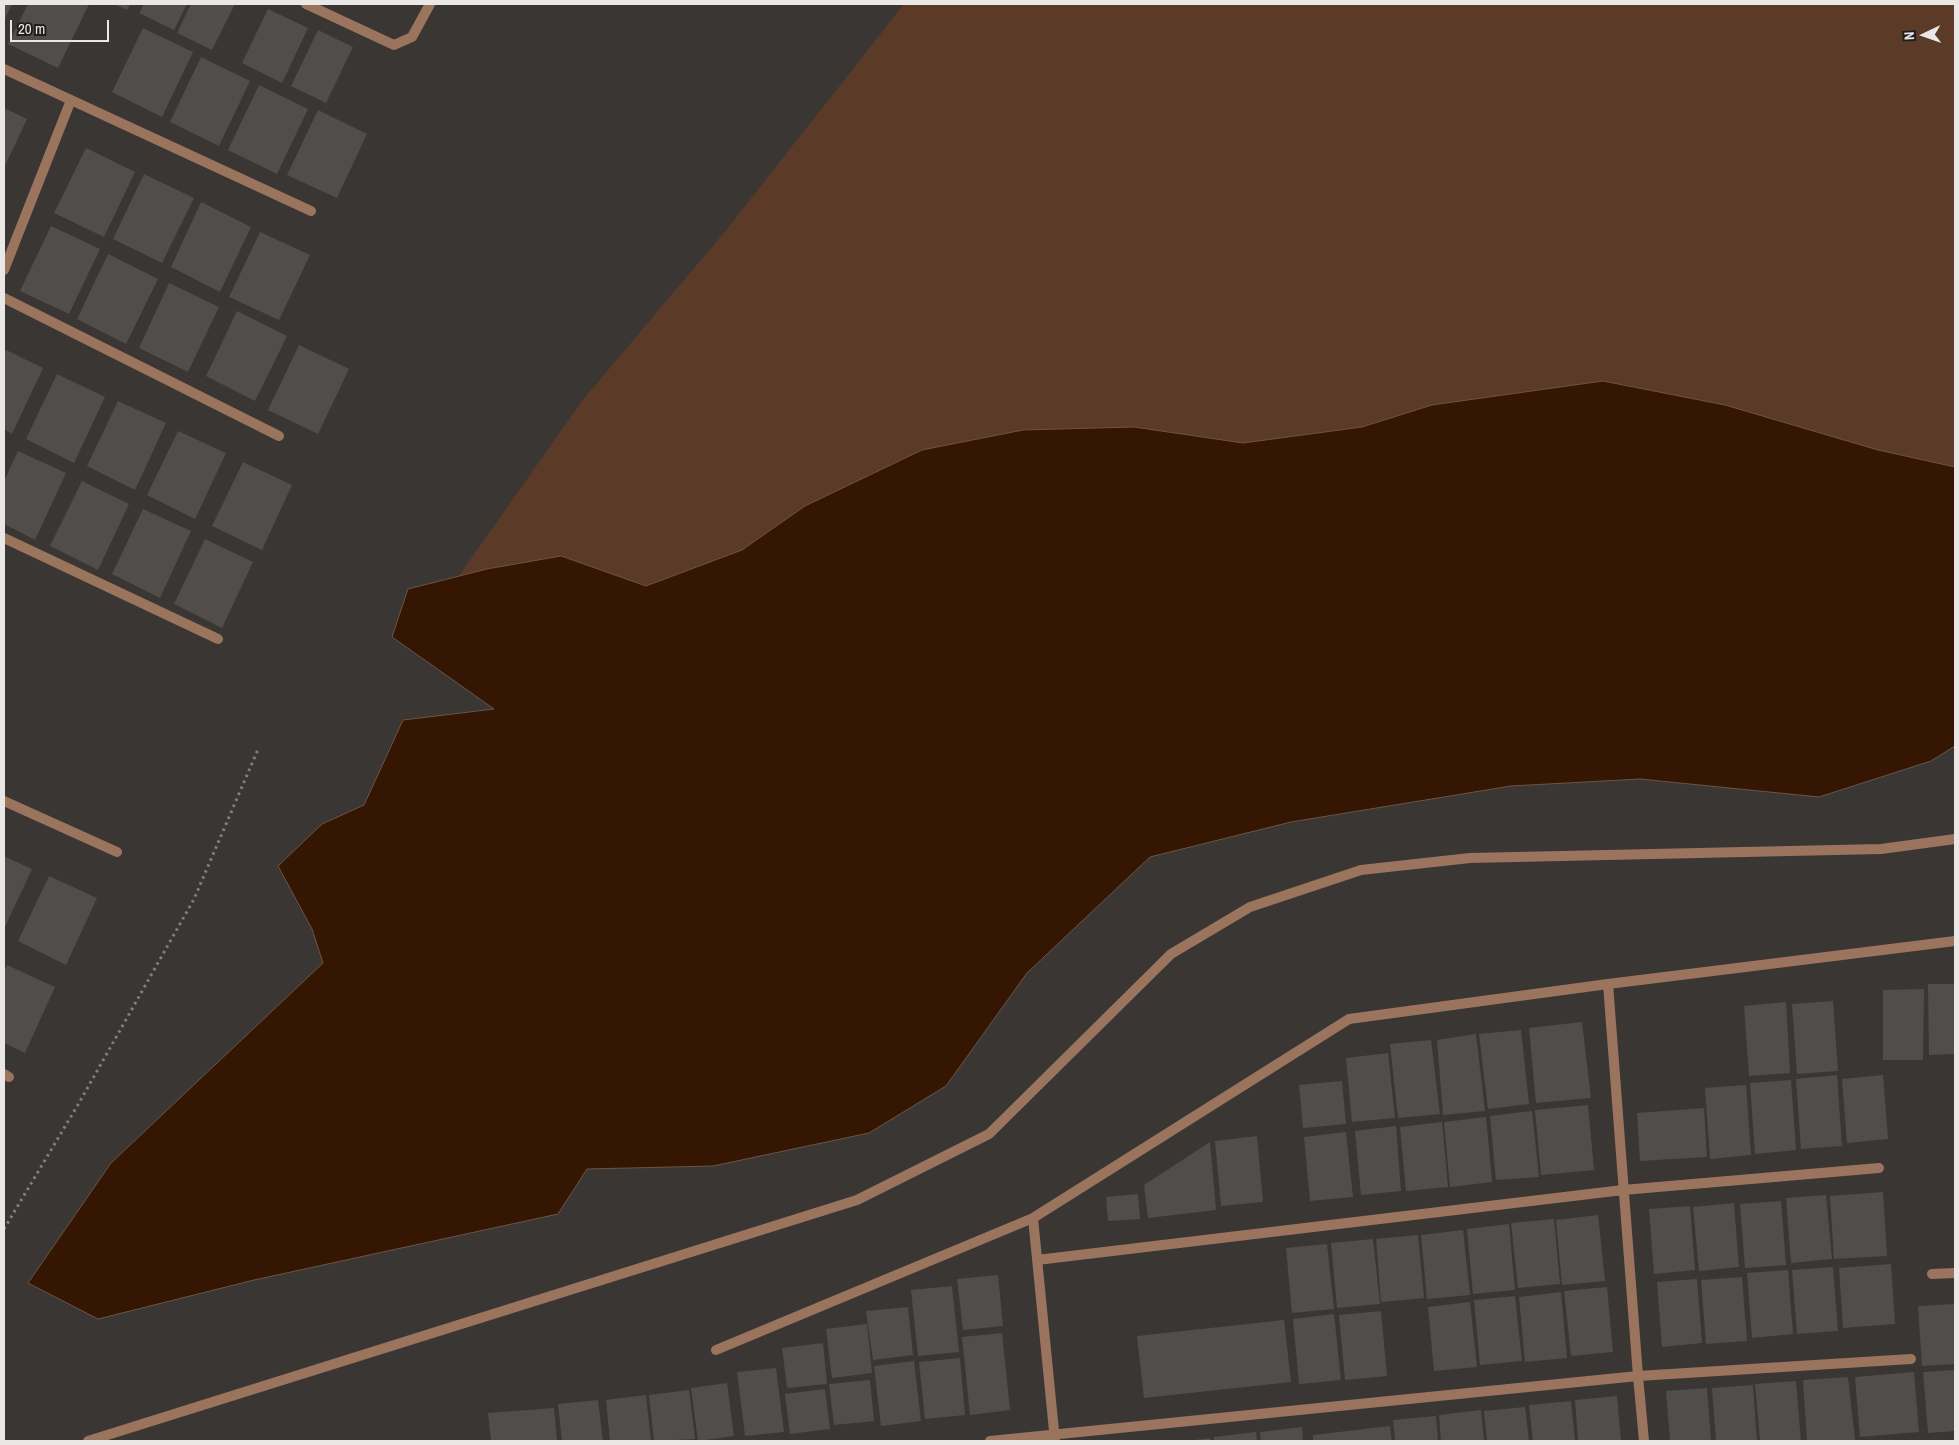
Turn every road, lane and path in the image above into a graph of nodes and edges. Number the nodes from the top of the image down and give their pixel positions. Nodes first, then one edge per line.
1 (306, 4) edge
2 (430, 4) edge
3 (4, 69) edge
4 (71, 100) junction
5 (312, 211) dead end
6 (4, 270) edge
7 (4, 298) edge
8 (279, 436) dead end
9 (4, 538) edge
10 (218, 639) dead end
11 (259, 747) dead end
12 (4, 801) edge
13 (1955, 839) edge
14 (116, 852) dead end
15 (1955, 941) edge
16 (1608, 984) junction
17 (1879, 1168) dead end
18 (1623, 1190) junction
19 (1033, 1218) junction
20 (4, 1229) edge
21 (1036, 1260) junction
22 (1955, 1273) edge
23 (1932, 1274) dead end
24 (716, 1350) dead end
25 (1910, 1359) dead end
26 (1638, 1376) junction
27 (1054, 1439) edge
28 (88, 1441) edge
29 (990, 1441) edge
30 (1644, 1441) edge

1 - 2 street
3 - 4 street
4 - 5 street
4 - 6 street
7 - 8 street
9 - 10 street
11 - 20 path
12 - 14 street
13 - 28 street
15 - 16 street
16 - 18 street
16 - 19 street
17 - 18 street
18 - 21 street
18 - 26 street
19 - 21 street
19 - 24 street
21 - 27 street
22 - 23 street
25 - 26 street
26 - 27 street
26 - 30 street
27 - 29 street

